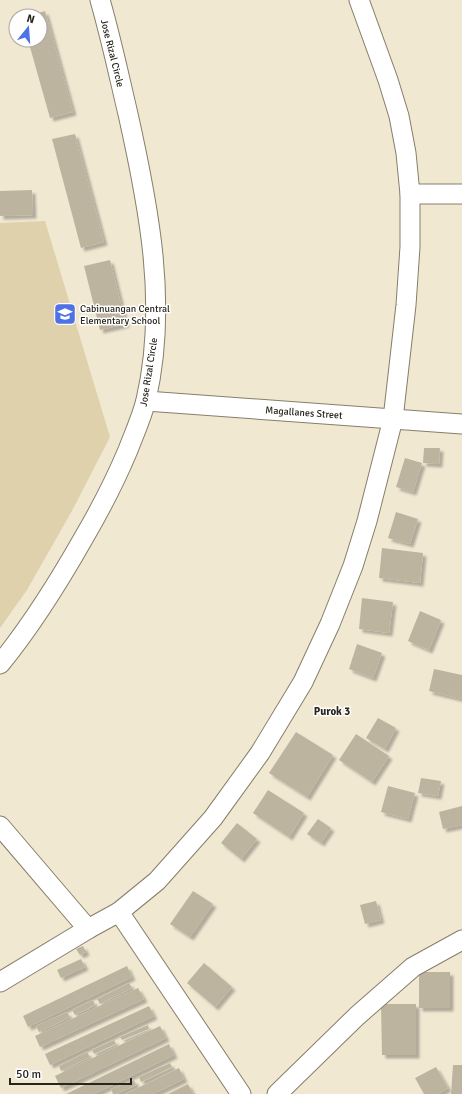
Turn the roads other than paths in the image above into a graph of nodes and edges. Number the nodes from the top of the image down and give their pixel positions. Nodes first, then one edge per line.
1 (100, 0) edge
2 (359, 0) edge
3 (410, 194) junction
4 (462, 194) edge
5 (146, 401) junction
6 (393, 419) junction
7 (462, 424) edge
8 (0, 664) edge
9 (0, 826) edge
10 (119, 912) junction
11 (88, 929) junction
12 (462, 940) edge
13 (0, 982) edge
14 (240, 1094) edge
15 (277, 1094) edge

1 - 5 street, Jose Rizal Circle
2 - 3 street
3 - 4 street
3 - 6 street
5 - 6 street, Magallanes Street
5 - 8 street, Jose Rizal Circle
6 - 7 street, Magallanes Street
6 - 10 street
9 - 11 street
10 - 11 street
10 - 14 street
11 - 13 street
12 - 15 street

